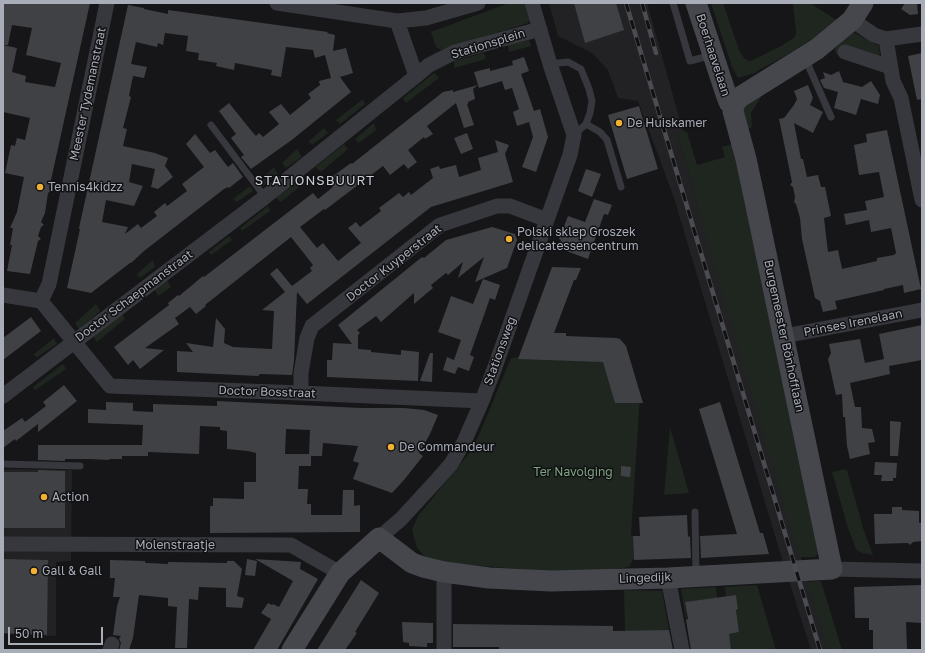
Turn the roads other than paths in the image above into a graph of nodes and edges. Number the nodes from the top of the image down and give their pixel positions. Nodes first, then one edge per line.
1 (107, 3) edge
2 (277, 3) edge
3 (478, 3) edge
4 (532, 3) edge
5 (673, 3) edge
6 (696, 3) edge
7 (858, 11) edge
8 (397, 21) junction
9 (540, 29) junction
10 (922, 34) edge
11 (886, 39) junction
12 (845, 52) dead end
13 (712, 55) junction
14 (805, 58) junction
15 (550, 64) junction
16 (890, 67) junction
17 (416, 76) junction
18 (734, 104) junction
19 (831, 117) dead end
20 (586, 124) junction
21 (211, 125) dead end
22 (574, 135) junction
23 (621, 187) dead end
24 (265, 197) junction
25 (922, 200) edge
26 (547, 220) junction
27 (3, 296) edge
28 (41, 301) junction
29 (922, 310) edge
30 (784, 336) junction
31 (73, 342) junction
32 (301, 393) junction
33 (3, 396) edge
34 (482, 401) junction
35 (3, 464) edge
36 (80, 466) dead end
37 (695, 512) dead end
38 (379, 538) junction
39 (3, 544) edge
40 (832, 569) junction
41 (922, 571) edge
42 (444, 572) junction
43 (340, 573) junction
44 (696, 576) junction
45 (668, 578) junction
46 (292, 650) edge
47 (444, 650) edge
48 (682, 650) edge

1 - 28 street, Meester Tydemanstraat
2 - 8 street
3 - 8 street
4 - 9 street, Stationsplein
5 - 13 lane
6 - 13 street, Boerhaavelaan
7 - 11 street
7 - 14 street
8 - 17 street
9 - 15 street, Stationsplein
9 - 17 street, Stationsplein
10 - 11 street
11 - 16 street
12 - 16 street
13 - 18 street, Boerhaavelaan
14 - 18 street
14 - 19 lane
15 - 20 lane
15 - 22 street, Stationsplein
16 - 25 street
17 - 24 street, Doctor Schaepmanstraat
18 - 30 street, Burgemeester Bönhofflaan
20 - 22 lane
20 - 23 lane
21 - 24 lane
22 - 26 street, Stationsweg
24 - 31 street, Doctor Schaepmanstraat
26 - 32 street, Doctor Kuyperstraat
26 - 34 street, Stationsweg
27 - 28 street
28 - 31 street, Doctor Bosstraat
29 - 30 street, Prinses Irenelaan
30 - 40 street, Burgemeester Bönhofflaan
31 - 32 street, Doctor Bosstraat
31 - 33 street, Doctor Schaepmanstraat
32 - 34 street, Doctor Bosstraat
34 - 38 street, Stationsweg
35 - 36 lane
37 - 44 lane
38 - 42 street, Lingedijk
38 - 43 street
39 - 43 street, Molenstraatje
40 - 41 street, Lingedijk
40 - 44 street, Lingedijk
42 - 45 street, Lingedijk
42 - 47 street
43 - 46 street
44 - 45 street, Lingedijk
45 - 48 street

